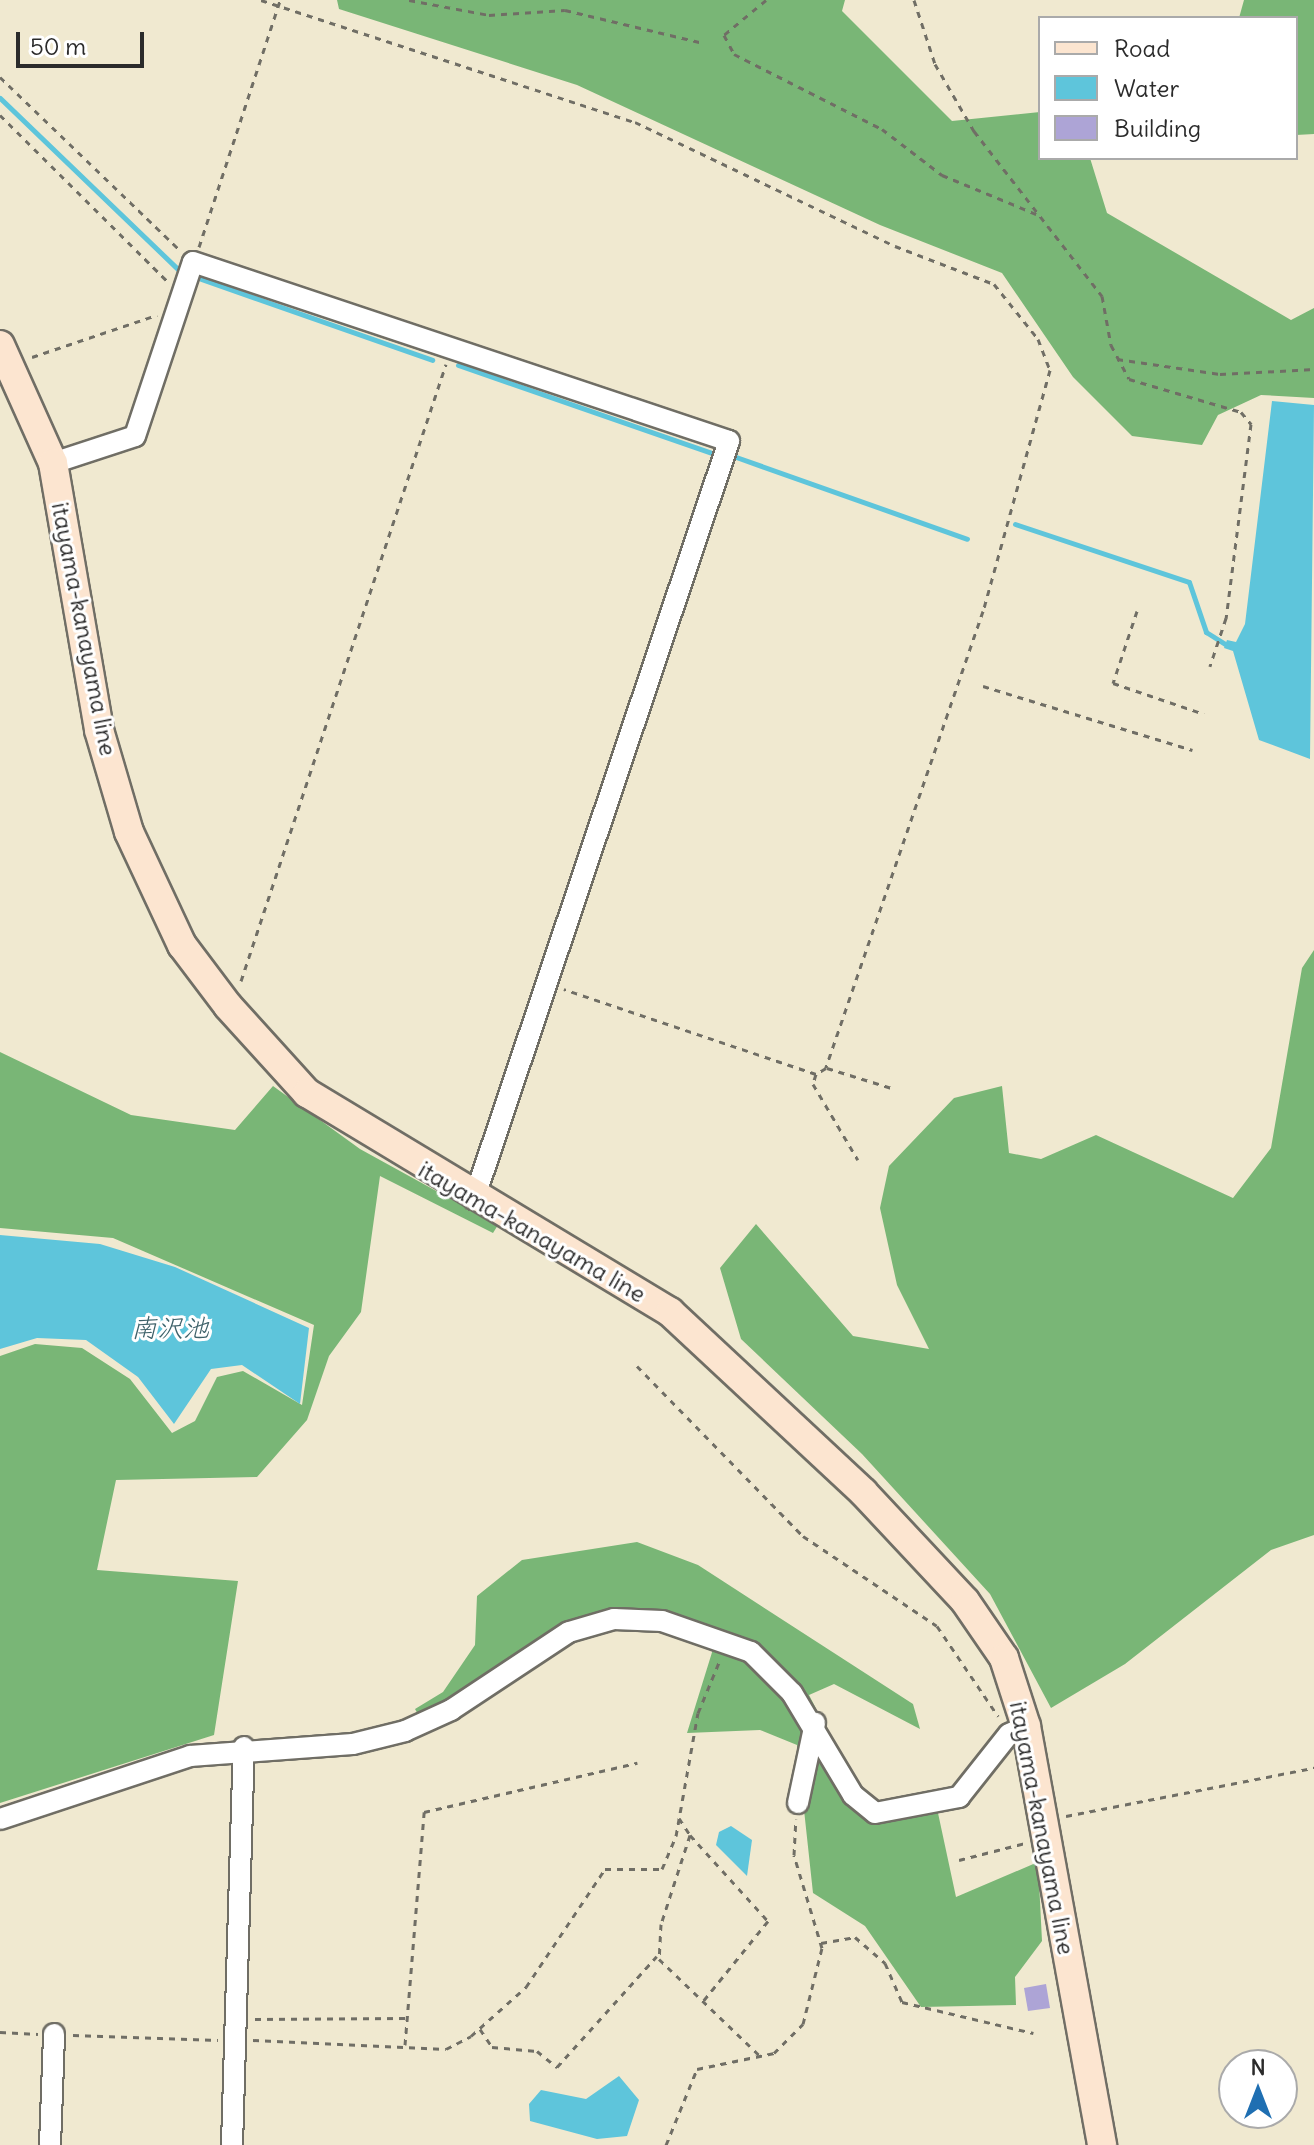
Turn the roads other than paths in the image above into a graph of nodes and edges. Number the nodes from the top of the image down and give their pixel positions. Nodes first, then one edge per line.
1 (0, 345) edge
2 (53, 463) junction
3 (474, 1199) junction
4 (815, 1723) junction
5 (1018, 1730) junction
6 (244, 1747) junction
7 (798, 1803) road end
8 (0, 1819) edge
9 (54, 2034) road end
10 (50, 2145) edge
11 (232, 2145) edge
12 (1102, 2145) edge

1 - 2 main road, itayama-kanayama line
2 - 3 main road, itayama-kanayama line
2 - 3 street
3 - 5 main road, itayama-kanayama line
4 - 5 street
4 - 6 street
4 - 7 street
5 - 12 main road, itayama-kanayama line
6 - 8 street
6 - 11 street
9 - 10 street

